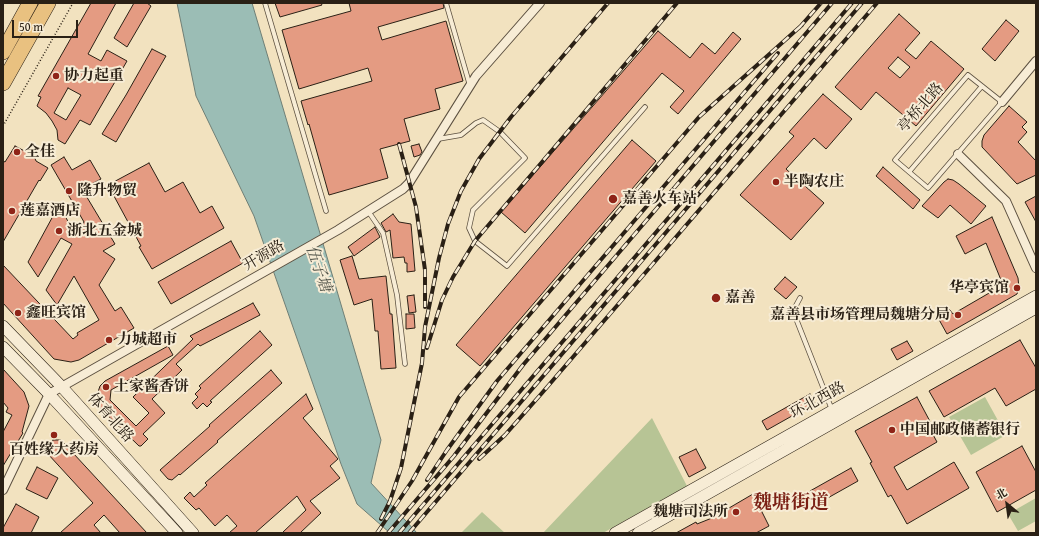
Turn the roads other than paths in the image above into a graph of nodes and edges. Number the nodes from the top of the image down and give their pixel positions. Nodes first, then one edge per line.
1 (30, 3) edge
2 (48, 3) edge
3 (265, 3) edge
4 (446, 3) edge
5 (540, 3) edge
6 (3, 52) edge
7 (1036, 61) edge
8 (3, 83) edge
9 (470, 86) junction
10 (982, 86) junction
11 (1002, 102) junction
12 (644, 107) dead end
13 (437, 139) junction
14 (958, 154) junction
15 (909, 172) junction
16 (326, 211) dead end
17 (368, 211) junction
18 (1036, 268) edge
19 (1036, 296) edge
20 (800, 298) dead end
21 (1036, 308) edge
22 (3, 326) edge
23 (3, 347) edge
24 (405, 364) dead end
25 (62, 387) junction
26 (49, 394) junction
27 (835, 415) junction
28 (3, 490) edge
29 (177, 533) edge
30 (193, 533) edge
31 (615, 533) edge
32 (638, 533) edge

1 - 6 highway
2 - 8 highway
3 - 16 lane
4 - 9 lane
5 - 9 street, 开源路
7 - 11 street
9 - 13 street, 开源路
10 - 11 lane, 亭桥北路
10 - 15 lane
10 - 15 lane, 亭桥北路
11 - 14 lane, 亭桥北路
12 - 13 lane
13 - 17 street, 开源路
14 - 15 lane, 亭桥北路
14 - 18 street
17 - 24 lane
17 - 25 street, 开源路
19 - 27 street, 环北西路
20 - 27 lane
21 - 27 street, 环北西路
22 - 25 street, 体育北路
23 - 26 street, 体育北路
25 - 26 street, 开源路
25 - 30 street, 体育北路
26 - 28 street
26 - 29 street, 体育北路
27 - 31 street, 环北西路
27 - 32 street, 环北西路

